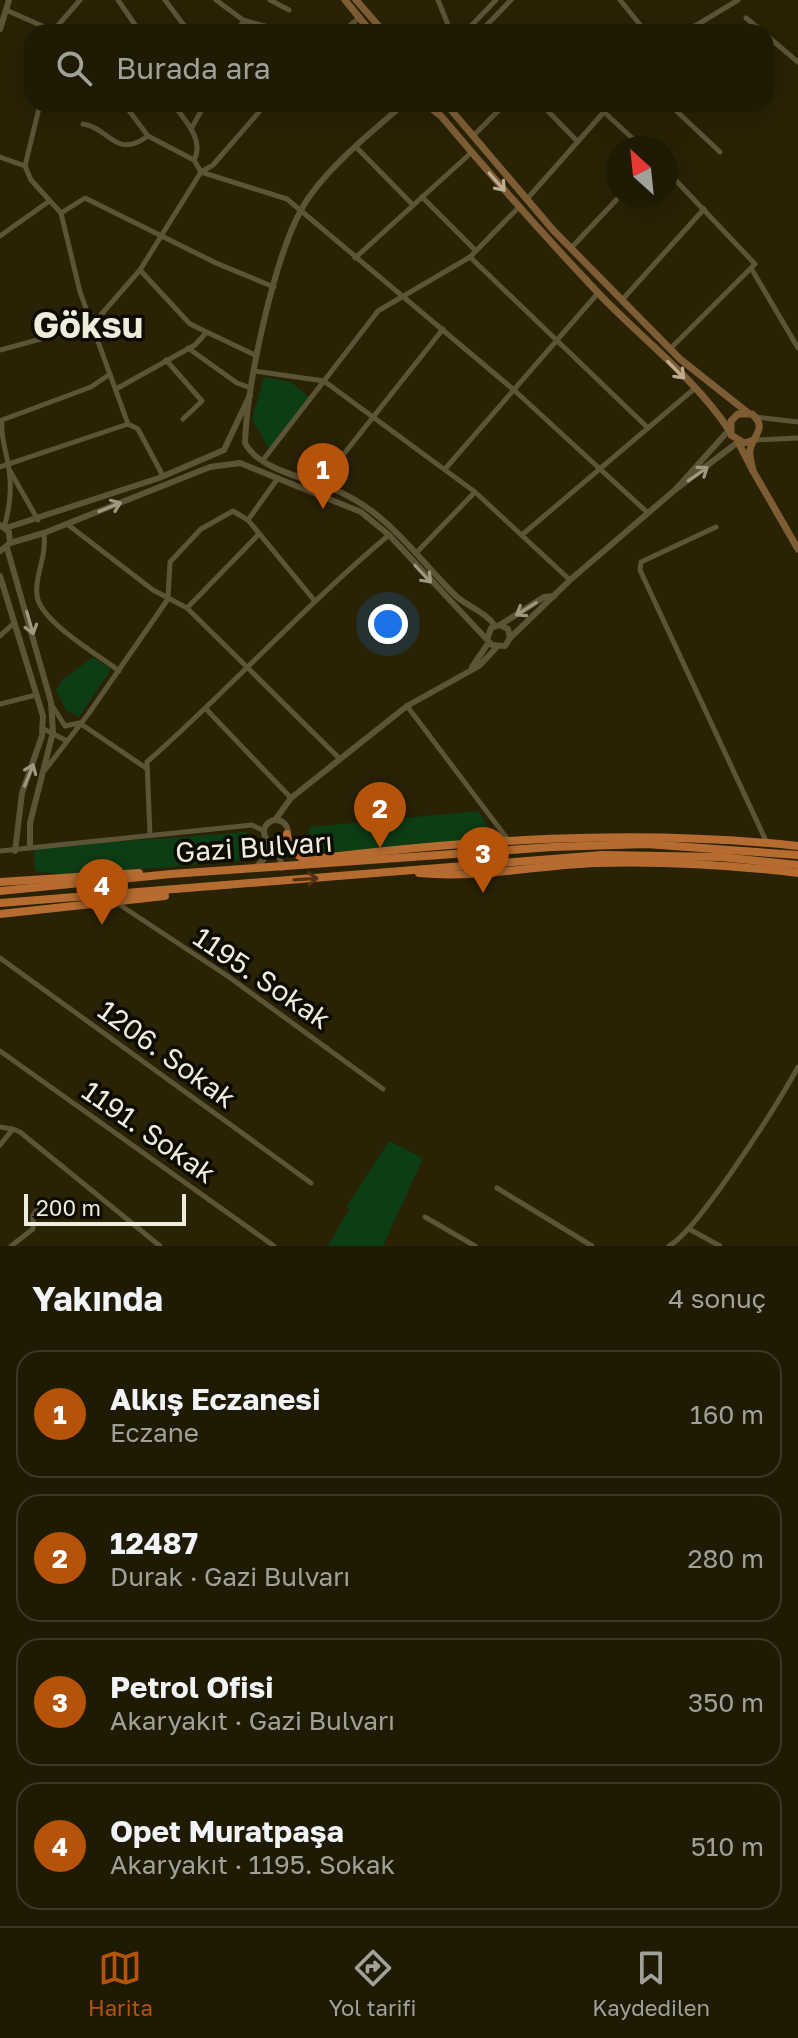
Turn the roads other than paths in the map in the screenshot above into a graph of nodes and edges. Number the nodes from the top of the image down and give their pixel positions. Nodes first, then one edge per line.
1 (9, 0) edge
2 (80, 0) edge
3 (118, 0) edge
4 (165, 0) edge
5 (216, 0) edge
6 (270, 0) edge
7 (345, 0) edge
8 (356, 0) edge
9 (438, 0) edge
10 (496, 0) edge
11 (511, 0) edge
12 (620, 0) edge
13 (738, 0) edge
14 (6, 10) junction
15 (289, 10) dead end
16 (359, 18) junction
17 (746, 18) dead end
18 (245, 21) junction
19 (38, 24) edge
20 (60, 24) edge
21 (134, 24) edge
22 (183, 24) edge
23 (242, 24) edge
24 (252, 24) edge
25 (352, 24) edge
26 (364, 24) edge
27 (377, 24) edge
28 (448, 24) edge
29 (473, 24) edge
30 (488, 24) edge
31 (640, 24) edge
32 (698, 24) edge
33 (753, 24) edge
34 (0, 29) edge
35 (774, 42) edge
36 (798, 62) edge
37 (38, 112) edge
38 (130, 112) edge
39 (179, 112) edge
40 (201, 112) edge
41 (260, 112) edge
42 (394, 112) edge
43 (436, 112) edge
44 (453, 112) edge
45 (497, 112) edge
46 (549, 112) edge
47 (604, 112) joint
48 (678, 112) edge
49 (83, 124) dead end
50 (191, 129) junction
51 (148, 136) junction
52 (630, 136) edge
53 (473, 137) junction
54 (578, 142) junction
55 (357, 148) junction
56 (472, 152) junction
57 (720, 152) dead end
58 (0, 157) edge
59 (194, 160) junction
60 (25, 166) junction
61 (201, 172) junction
62 (678, 182) edge
63 (422, 197) junction
64 (527, 199) junction
65 (48, 202) junction
66 (413, 205) junction
67 (519, 207) junction
68 (609, 208) edge
69 (704, 209) junction
70 (301, 210) junction
71 (61, 213) junction
72 (163, 235) junction
73 (0, 236) edge
74 (571, 248) junction
75 (476, 251) junction
76 (470, 257) junction
77 (355, 258) junction
78 (751, 268) junction
79 (140, 270) junction
80 (275, 288) junction
81 (598, 293) junction
82 (403, 296) junction
83 (622, 300) junction
84 (92, 325) junction
85 (443, 329) junction
86 (206, 333) junction
87 (557, 340) junction
88 (188, 348) junction
89 (798, 348) edge
90 (670, 349) junction
91 (0, 350) edge
92 (257, 356) junction
93 (166, 360) junction
94 (254, 371) junction
95 (110, 374) junction
96 (324, 381) junction
97 (116, 389) junction
98 (694, 389) junction
99 (514, 390) junction
100 (250, 392) junction
101 (747, 412) junction
102 (372, 415) junction
103 (756, 417) junction
104 (183, 419) dead end
105 (1, 420) edge
106 (798, 422) edge
107 (128, 424) junction
108 (648, 428) junction
109 (729, 430) junction
110 (798, 438) edge
111 (230, 440) junction
112 (754, 440) junction
113 (738, 442) junction
114 (247, 447) junction
115 (224, 450) junction
116 (263, 460) junction
117 (236, 463) junction
118 (0, 467) edge
119 (9, 468) junction
120 (599, 468) junction
121 (445, 469) junction
122 (753, 471) junction
123 (163, 476) junction
124 (278, 478) junction
125 (320, 484) junction
126 (676, 489) junction
127 (475, 492) junction
128 (648, 514) junction
129 (38, 520) junction
130 (248, 520) junction
131 (67, 524) junction
132 (2, 526) edge
133 (716, 527) dead end
134 (44, 533) junction
135 (523, 534) junction
136 (258, 535) junction
137 (389, 535) junction
138 (6, 547) edge
139 (798, 549) edge
140 (417, 552) junction
141 (0, 576) edge
142 (570, 580) junction
143 (554, 596) junction
144 (168, 599) junction
145 (314, 600) junction
146 (187, 608) junction
147 (14, 623) junction
148 (497, 626) junction
149 (0, 634) edge
150 (510, 638) junction
151 (488, 640) junction
152 (496, 648) junction
153 (249, 666) junction
154 (472, 667) junction
155 (119, 671) junction
156 (36, 695) junction
157 (51, 702) junction
158 (0, 704) edge
159 (407, 706) junction
160 (206, 709) junction
161 (83, 721) junction
162 (42, 728) junction
163 (53, 732) junction
164 (67, 741) junction
165 (340, 759) junction
166 (146, 768) junction
167 (39, 777) junction
168 (291, 798) junction
169 (285, 810) junction
170 (275, 820) junction
171 (287, 831) junction
172 (150, 834) junction
173 (266, 839) junction
174 (509, 841) junction
175 (767, 843) junction
176 (277, 844) junction
177 (30, 846) junction
178 (798, 846) edge
179 (0, 851) edge
180 (15, 851) junction
181 (798, 855) edge
182 (798, 865) edge
183 (282, 868) junction
184 (250, 871) junction
185 (399, 871) junction
186 (798, 873) edge
187 (171, 874) junction
188 (0, 882) edge
189 (229, 885) junction
190 (0, 891) edge
191 (0, 903) edge
192 (117, 903) junction
193 (0, 914) edge
194 (0, 958) edge
195 (0, 1051) edge
196 (798, 1067) edge
197 (383, 1089) dead end
198 (0, 1127) edge
199 (13, 1129) junction
200 (0, 1145) edge
201 (311, 1183) dead end
202 (497, 1188) dead end
203 (41, 1205) dead end
204 (425, 1217) dead end
205 (689, 1229) junction
206 (11, 1246) edge
207 (160, 1246) edge
208 (274, 1246) edge
209 (475, 1246) edge
210 (592, 1246) edge
211 (669, 1246) edge
212 (720, 1246) edge

1 - 14 street
2 - 20 street
3 - 21 street
4 - 22 street
5 - 18 street
6 - 15 street
7 - 16 main road
8 - 27 main road
9 - 28 street
10 - 29 street
11 - 30 street
12 - 31 street
13 - 32 street
14 - 19 street
14 - 34 street
16 - 25 street
16 - 26 main road
17 - 33 street
18 - 23 street
18 - 24 street
35 - 36 street
37 - 60 street
38 - 51 street
39 - 50 street
40 - 50 street
41 - 61 street
42 - 55 street
43 - 56 main road
44 - 53 main road
45 - 53 street
46 - 54 street
47 - 52 street
47 - 54 street
48 - 57 street
49 - 51 street
50 - 59 street
51 - 59 street
53 - 64 main road
54 - 64 street
55 - 66 street
55 - 70 street
56 - 63 street
56 -> 67 main road
58 - 60 street
59 - 61 street
60 - 65 street
61 - 70 street
61 - 72 street
62 - 69 street
63 - 66 street
63 - 75 street
64 - 74 main road
65 - 71 street
65 - 73 street
66 - 77 street
67 - 75 street
67 - 81 main road
68 - 74 street
69 - 78 street
69 - 83 street
70 - 77 street
70 - 80 street
71 - 72 street
71 - 84 street
72 - 79 street
72 - 80 street
74 - 83 main road
75 - 76 street
76 - 82 street
76 - 87 street
77 - 82 street
78 - 89 street
78 - 90 street
79 - 84 street
79 - 86 street
80 - 92 street
81 - 87 street
81 -> 98 main road
82 - 85 street
82 - 96 street
83 - 90 main road
84 - 91 street
84 - 95 street
85 - 99 street
85 - 102 street
86 - 88 street
86 - 92 street
87 - 99 street
87 - 108 street
88 - 93 street
88 - 100 street
90 - 101 main road
92 - 94 street
93 - 97 street
93 - 104 street
94 - 96 street
94 - 100 street
95 - 97 street
95 - 105 street
96 - 102 street
96 - 116 street
97 - 107 street
98 - 108 street
98 - 109 main road
99 - 120 street
99 - 121 street
100 - 111 street
100 - 114 street
101 - 103 main road
101 - 109 main road
102 - 121 street
102 - 125 street
103 - 106 street
103 - 112 main road
105 - 119 street
107 - 119 street
107 - 123 street
108 - 120 street
109 - 113 main road
109 - 126 street
110 - 112 street
111 - 114 street
111 - 115 street
112 - 113 main road
112 - 122 main road
113 - 122 main road
126 -> 113 street
114 - 116 street
114 - 117 street
115 - 117 street
115 - 123 street
116 - 125 street
117 - 124 street
131 -> 117 street
118 - 119 street
119 - 129 street
119 - 132 street
120 - 128 street
120 - 135 street
121 - 127 street
122 - 139 main road
123 - 129 street
124 - 130 street
124 - 137 street
125 - 140 street
126 - 128 street
127 - 135 street
127 - 140 street
128 - 142 street
129 - 132 street
130 - 136 street
130 - 144 street
131 - 134 street
131 - 144 street
132 - 138 street
133 - 175 street
134 - 138 street
134 - 155 street
135 - 142 street
136 - 145 street
136 - 146 street
137 - 145 street
137 -> 151 street
138 -> 157 street
140 - 148 street
141 - 147 street
142 - 143 street
143 -> 148 street
143 - 150 street
144 - 146 street
144 - 155 street
145 - 153 street
146 - 153 street
147 - 149 street
147 - 156 street
148 - 150 street
148 - 151 street
150 - 152 street
151 - 152 street
151 - 154 street
152 - 154 street
153 - 160 street
153 - 165 street
154 - 159 street
155 - 161 street
156 - 158 street
156 - 162 street
157 - 161 street
157 - 163 street
159 - 165 street
159 - 174 street
160 - 166 street
160 - 168 street
161 - 164 street
161 - 166 street
162 - 163 street
180 -> 162 street
163 - 164 street
163 - 167 street
164 - 167 street
165 - 168 street
166 - 172 street
167 - 177 street
168 - 169 street
169 - 170 street
169 - 171 street
170 - 171 street
170 - 173 street
171 - 174 highway
171 - 176 street
172 - 173 street
172 - 177 street
173 - 176 street
173 - 184 street
174 - 175 highway
175 - 178 highway
176 - 183 street
177 - 180 street
179 - 180 street
181 - 183 highway, Gazi Bulvarı
182 - 185 highway, Gazi Bulvarı
183 - 184 highway, Gazi Bulvarı
184 - 187 highway, Gazi Bulvarı
185 - 186 highway
189 -> 185 highway, Gazi Bulvarı
187 - 188 highway
187 - 190 highway, Gazi Bulvarı
189 - 191 highway, Gazi Bulvarı
189 - 192 highway
192 - 193 highway
192 - 197 street, 1195. Sokak
194 - 201 street, 1206. Sokak
195 - 208 street, 1191. Sokak
196 - 205 street
198 - 199 street
199 - 200 street
199 - 207 street
202 - 210 street
203 - 206 street
204 - 209 street
205 - 211 street
205 - 212 street

